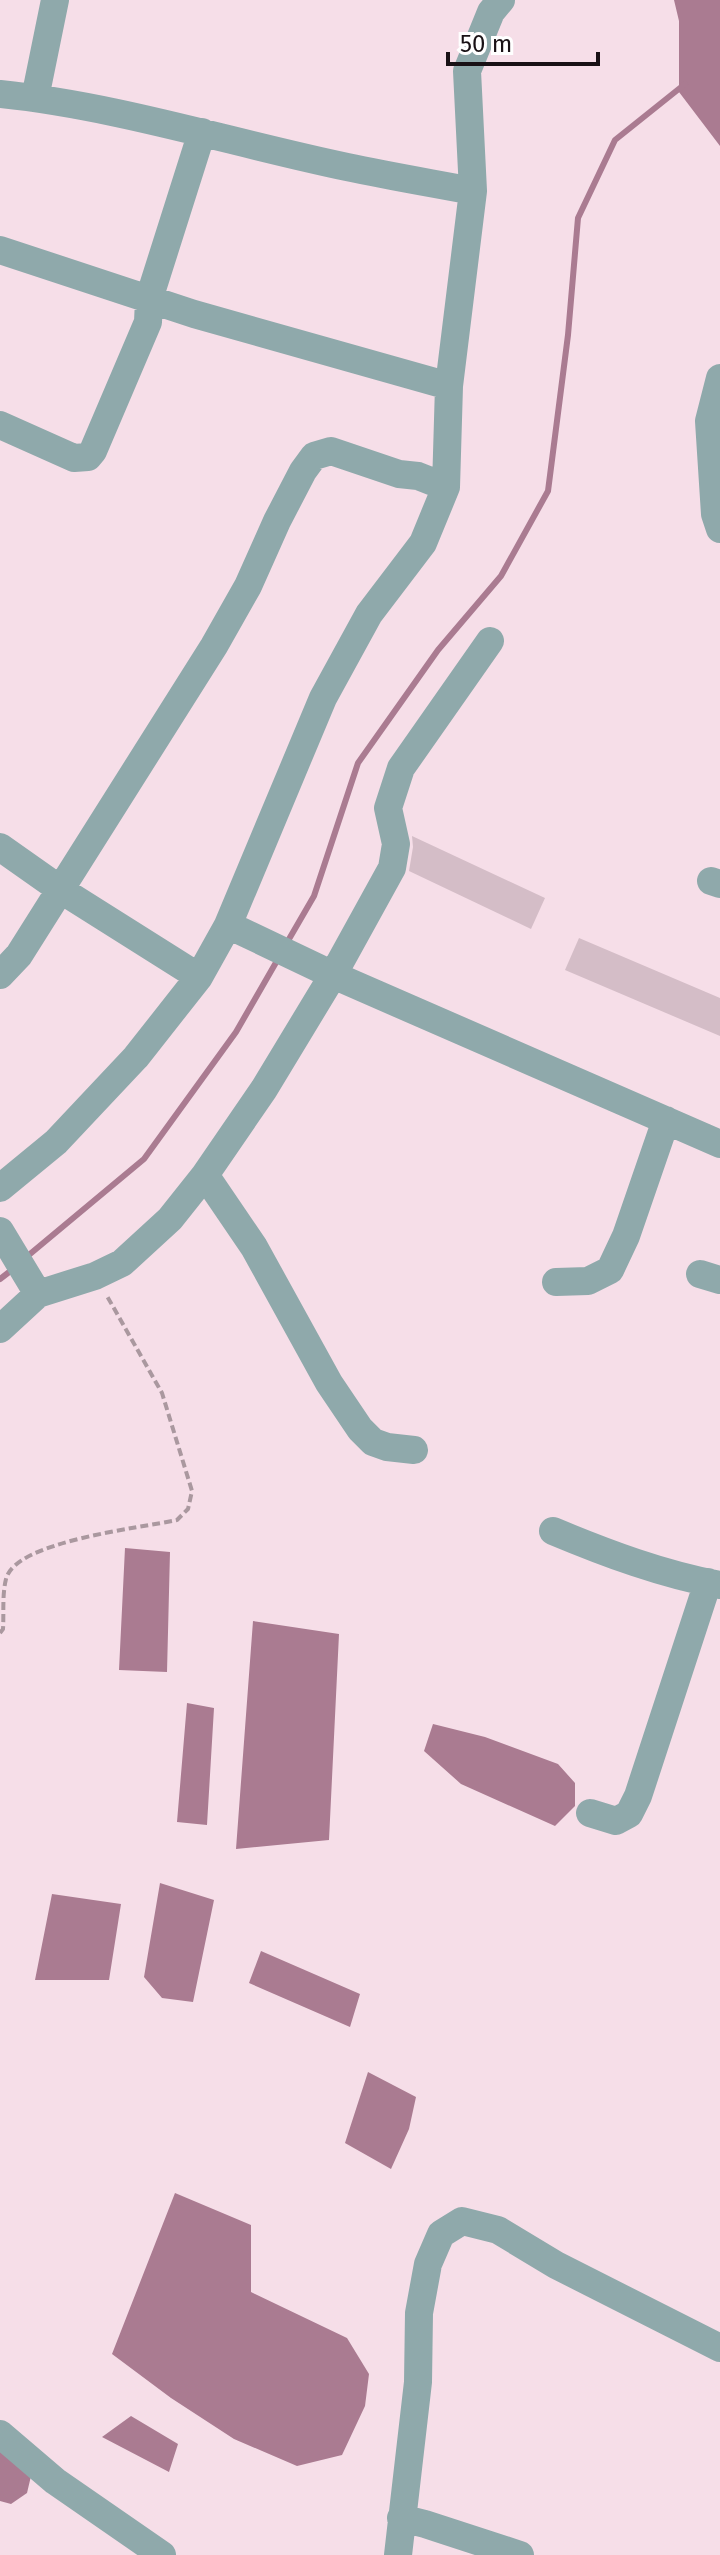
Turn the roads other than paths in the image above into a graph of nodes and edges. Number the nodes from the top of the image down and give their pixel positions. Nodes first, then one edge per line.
1 (55, 0) edge
2 (501, 0) edge
3 (0, 94) edge
4 (35, 98) junction
5 (202, 132) junction
6 (473, 191) junction
7 (0, 250) edge
8 (149, 299) junction
9 (720, 378) edge
10 (449, 386) junction
11 (0, 425) edge
12 (446, 487) junction
13 (720, 529) edge
14 (490, 641) dead end
15 (0, 847) edge
16 (61, 890) junction
17 (228, 925) junction
18 (0, 975) edge
19 (333, 975) junction
20 (199, 977) junction
21 (666, 1120) junction
22 (720, 1144) edge
23 (205, 1175) junction
24 (0, 1188) edge
25 (0, 1231) edge
26 (556, 1282) dead end
27 (38, 1294) junction
28 (0, 1329) edge
29 (414, 1450) dead end
30 (553, 1531) dead end
31 (714, 1584) edge
32 (590, 1813) dead end
33 (720, 2348) edge
34 (0, 2434) edge
35 (401, 2518) junction
36 (162, 2555) edge
37 (398, 2555) edge
38 (520, 2555) edge

1 - 4 street
2 - 6 street
3 - 4 street
4 - 5 street
5 - 6 street
5 - 8 street
6 - 10 street
7 - 8 street
8 - 10 street
8 - 11 street
9 - 13 street
10 - 12 street
12 - 16 street
12 - 17 street
14 - 19 street
15 - 16 street
16 - 18 street
16 - 20 street
17 - 19 street
17 - 20 street
19 - 21 street
19 - 23 street
20 - 24 street
21 - 22 street
21 - 26 street
23 - 27 street
23 - 29 street
25 - 27 street
27 - 28 street
30 - 31 street
31 - 32 street
33 - 35 street
34 - 36 street
35 - 37 street
35 - 38 street

